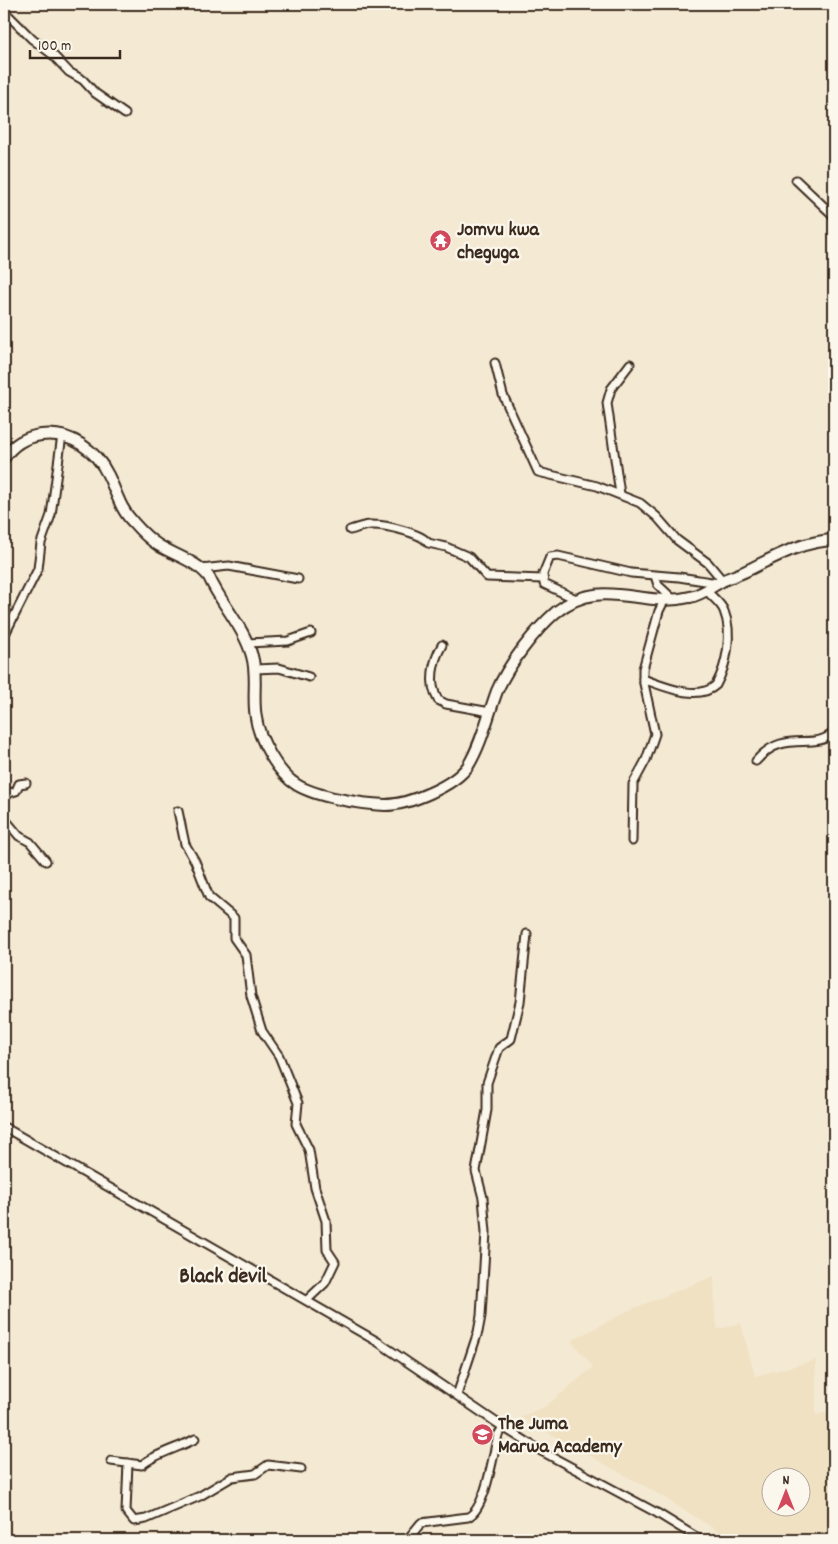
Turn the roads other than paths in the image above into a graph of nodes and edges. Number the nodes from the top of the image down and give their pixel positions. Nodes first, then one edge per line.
1 (4, 11) edge
2 (125, 114) dead end
3 (796, 180) dead end
4 (834, 216) edge
5 (495, 363) dead end
6 (630, 364) dead end
7 (62, 435) junction
8 (4, 458) edge
9 (620, 494) junction
10 (350, 530) dead end
11 (834, 540) edge
12 (201, 568) junction
13 (655, 576) junction
14 (543, 578) junction
15 (298, 579) dead end
16 (720, 582) junction
17 (706, 590) junction
18 (576, 599) junction
19 (669, 599) junction
20 (311, 633) dead end
21 (4, 636) edge
22 (247, 644) junction
23 (442, 645) dead end
24 (255, 669) junction
25 (309, 677) dead end
26 (643, 679) junction
27 (490, 712) junction
28 (834, 732) edge
29 (756, 761) dead end
30 (26, 783) dead end
31 (4, 799) edge
32 (178, 811) dead end
33 (4, 818) edge
34 (632, 841) dead end
35 (46, 861) dead end
36 (527, 934) dead end
37 (4, 1127) edge
38 (307, 1300) junction
39 (457, 1395) junction
40 (503, 1427) junction
41 (195, 1439) dead end
42 (111, 1461) dead end
43 (128, 1463) junction
44 (301, 1469) dead end
45 (407, 1540) edge
46 (701, 1540) edge

1 - 2 street
3 - 4 street
5 - 9 street
6 - 9 street
7 - 8 main road
7 - 12 main road
7 - 21 street
9 - 16 street
10 - 14 street
11 - 16 main road
12 - 15 street
12 - 22 main road
13 - 14 street
13 - 16 street
13 - 19 street
14 - 18 street
16 - 17 main road
17 - 19 main road
17 - 26 street
18 - 19 main road
18 - 27 main road
19 - 26 street
20 - 22 street
22 - 24 main road
23 - 27 street
24 - 25 street
24 - 27 main road
26 - 34 street
28 - 29 street
30 - 31 street
32 - 38 street
33 - 35 street
36 - 39 street
37 - 38 street
38 - 39 street
39 - 40 street
40 - 45 street
40 - 46 street
41 - 43 street
42 - 43 street
43 - 44 street

